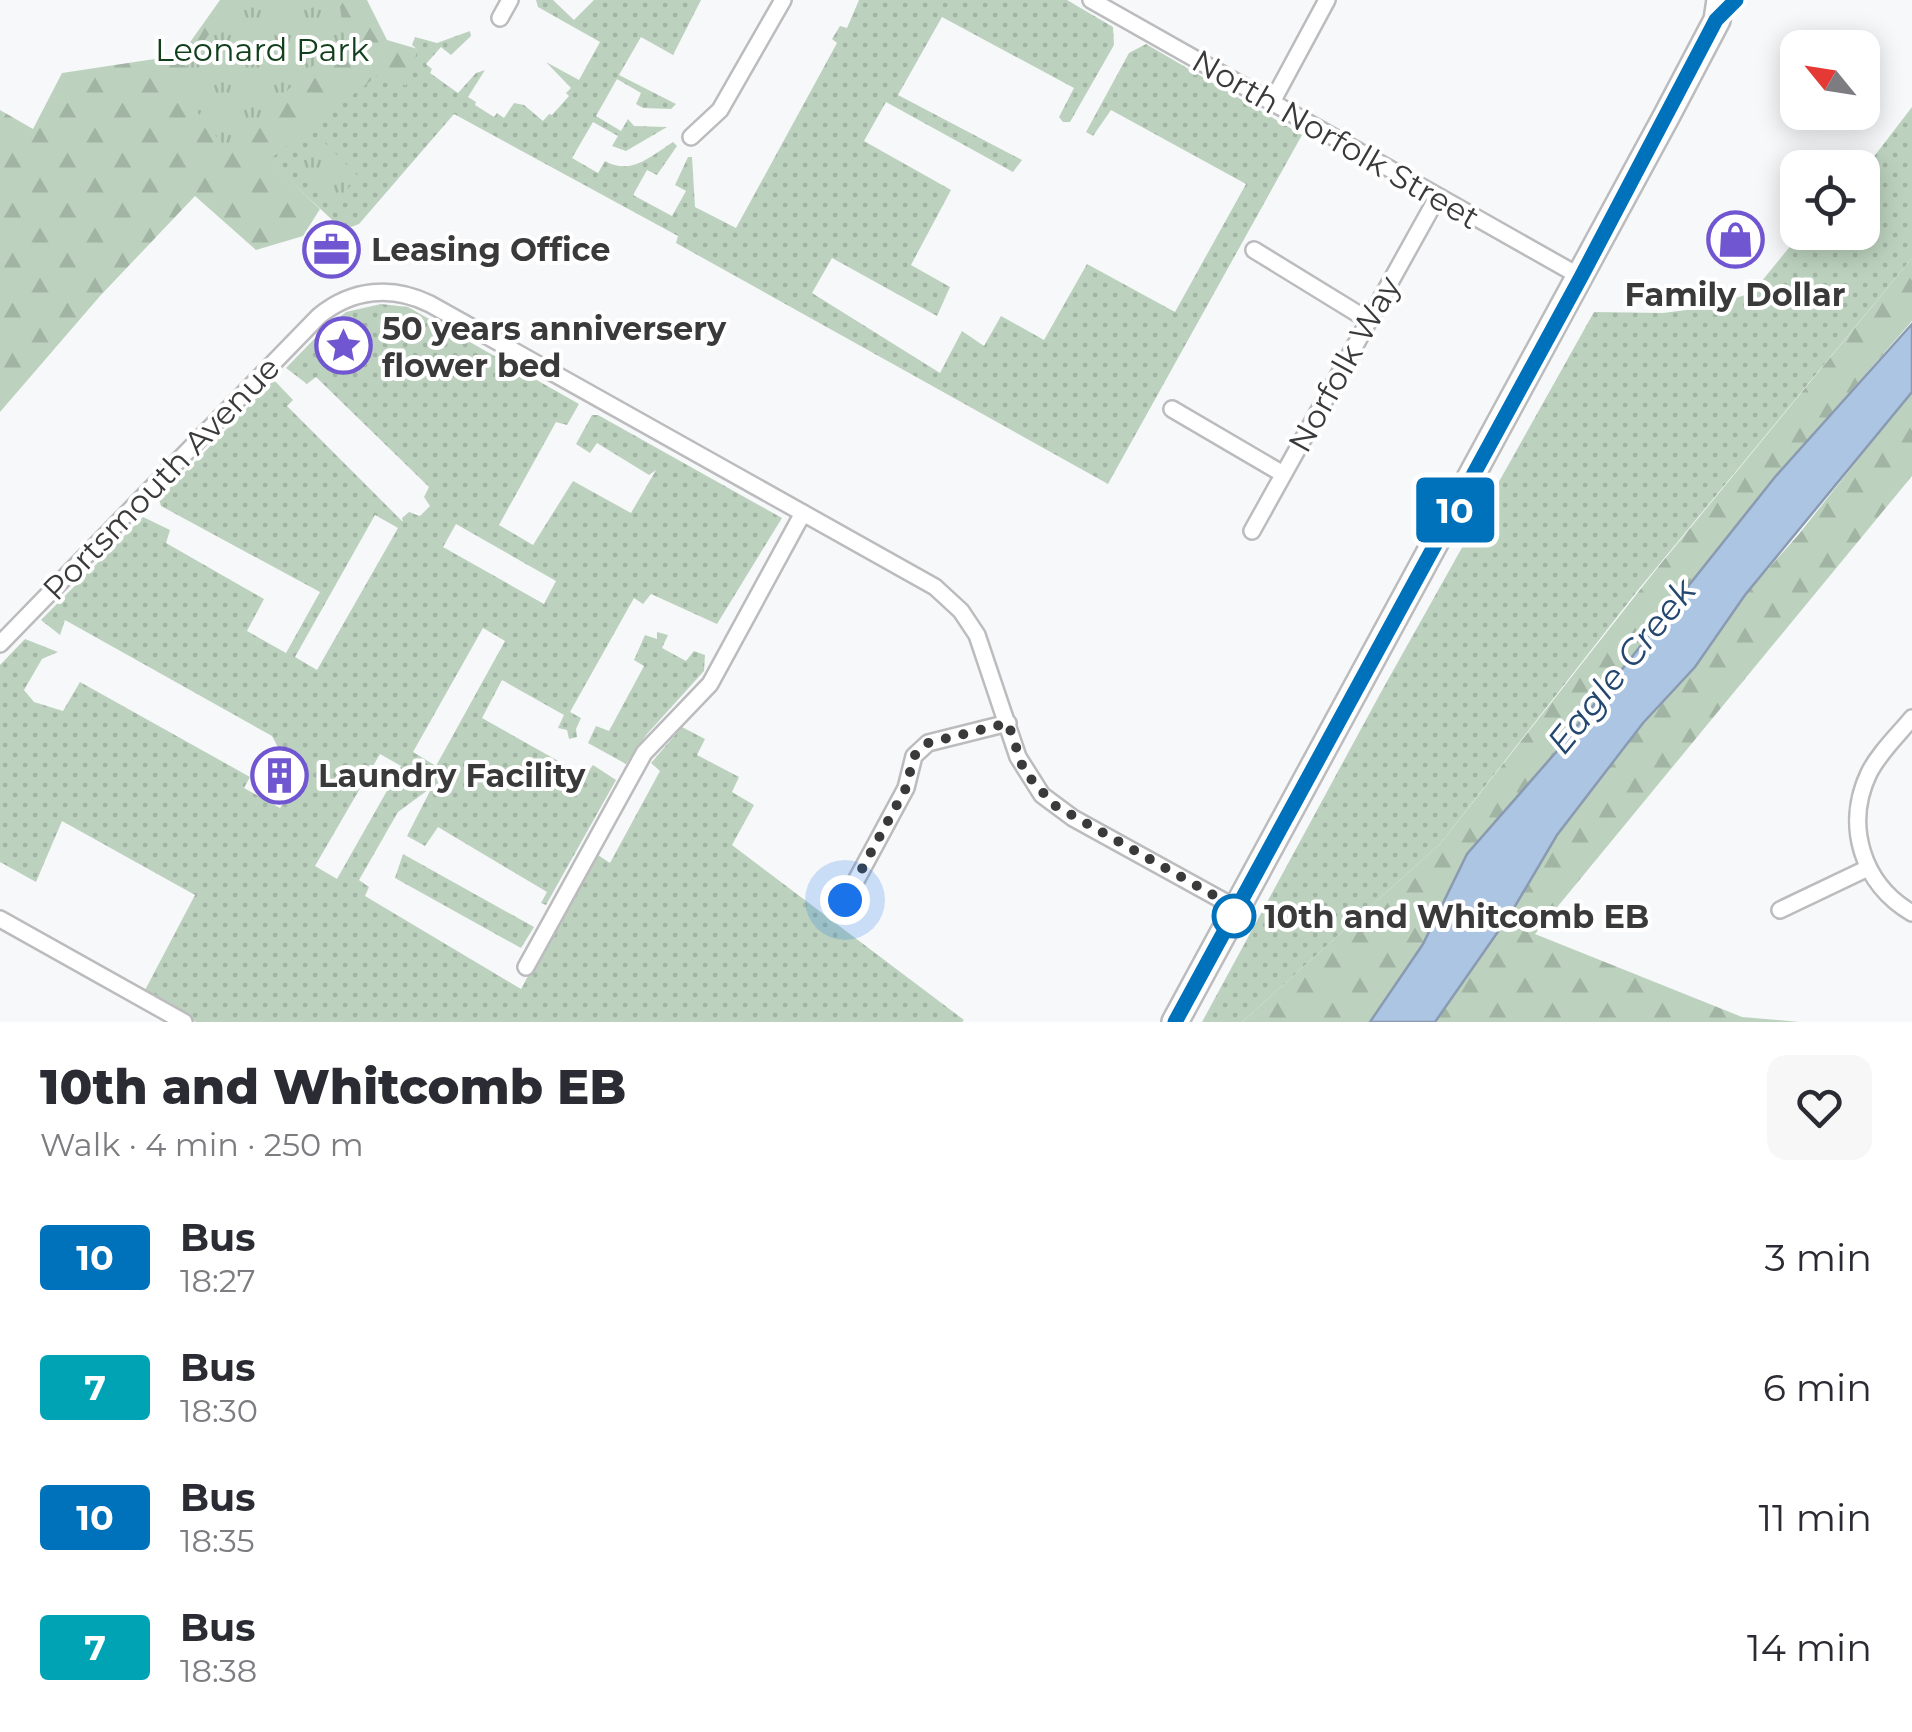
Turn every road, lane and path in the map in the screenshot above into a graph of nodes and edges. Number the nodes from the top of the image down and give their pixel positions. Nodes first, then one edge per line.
1 (510, 0) edge
2 (783, 0) edge
3 (1091, 0) edge
4 (1327, 0) edge
5 (1736, 0) edge
6 (1718, 10) edge
7 (500, 18) dead end
8 (1272, 102) junction
9 (691, 137) dead end
10 (1438, 198) junction
11 (1254, 250) dead end
12 (1581, 277) junction
13 (1368, 320) junction
14 (1172, 409) dead end
15 (1283, 474) junction
16 (804, 513) junction
17 (1252, 531) dead end
18 (0, 644) edge
19 (1912, 718) edge
20 (1008, 723) junction
21 (1868, 868) junction
22 (845, 900) dead end
23 (1238, 909) junction
24 (1780, 910) dead end
25 (1912, 913) edge
26 (0, 919) edge
27 (526, 967) dead end
28 (184, 1022) edge
29 (1175, 1022) edge

1 - 7 street
2 - 9 street
3 - 8 street, North Norfolk Street
4 - 8 street
5 - 6 main road
6 - 12 main road
8 - 10 street, North Norfolk Street
10 - 12 street, North Norfolk Street
10 - 13 street, Norfolk Way
11 - 13 street
12 - 23 main road
13 - 15 street, Norfolk Way
14 - 15 street
15 - 17 street, Norfolk Way
16 - 18 street, Portsmouth Avenue
16 - 20 street
16 - 27 street
19 - 21 street
20 - 22 street
20 - 23 street
21 - 24 street
21 - 25 street
23 - 29 main road
26 - 28 street

